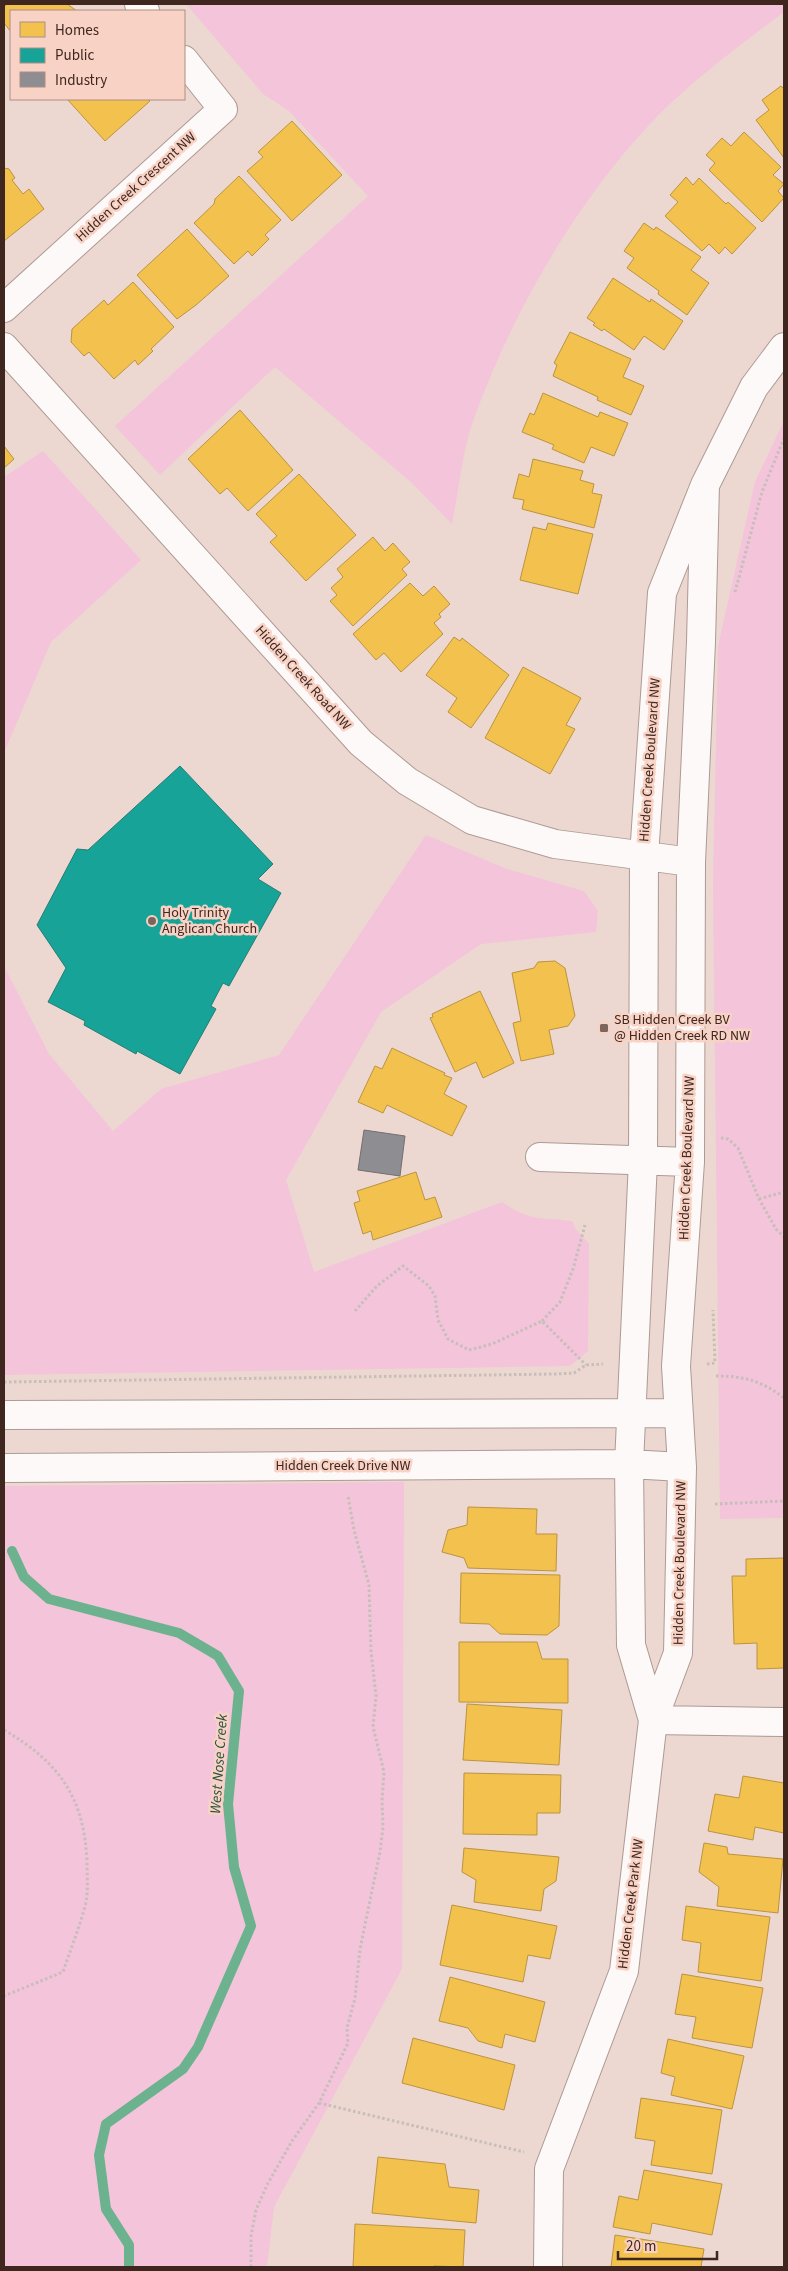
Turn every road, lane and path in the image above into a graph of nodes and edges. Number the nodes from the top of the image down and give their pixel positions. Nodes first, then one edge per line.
1 (185, 61) edge
2 (4, 308) edge
3 (4, 347) edge
4 (784, 347) edge
5 (784, 438) edge
6 (705, 484) junction
7 (734, 597) dead end
8 (644, 856) junction
9 (691, 862) junction
10 (716, 1137) dead end
11 (540, 1157) dead end
12 (642, 1161) junction
13 (690, 1162) junction
14 (784, 1192) edge
15 (759, 1198) junction
16 (585, 1225) dead end
17 (784, 1238) edge
18 (713, 1303) dead end
19 (355, 1311) dead end
20 (542, 1322) junction
21 (610, 1363) dead end
22 (715, 1363) dead end
23 (586, 1365) junction
24 (716, 1376) dead end
25 (4, 1382) edge
26 (784, 1398) edge
27 (631, 1412) junction
28 (678, 1413) junction
29 (4, 1415) edge
30 (629, 1464) junction
31 (682, 1467) junction
32 (4, 1468) edge
33 (348, 1496) dead end
34 (784, 1501) edge
35 (715, 1504) dead end
36 (653, 1720) junction
37 (784, 1722) edge
38 (4, 1730) edge
39 (4, 1996) edge
40 (319, 2103) junction
41 (527, 2153) dead end
42 (251, 2267) edge
43 (548, 2267) edge

1 - 2 street, Hidden Creek Crescent NW
3 - 8 street, Hidden Creek Road NW
4 - 6 street, Hidden Creek Boulevard NW
5 - 7 path
6 - 8 street, Hidden Creek Boulevard NW
6 - 9 street, Hidden Creek Boulevard NW
8 - 9 street, Hidden Creek Road NW
8 - 12 street, Hidden Creek Boulevard NW
9 - 13 street, Hidden Creek Boulevard NW
10 - 15 path
11 - 12 street
12 - 13 street
12 - 27 street, Hidden Creek Boulevard NW
13 - 28 street, Hidden Creek Boulevard NW
14 - 15 path
15 - 17 path
16 - 20 path
18 - 22 path
19 - 20 path
20 - 23 path
21 - 23 path
23 - 25 path
24 - 26 path
27 - 28 street
27 - 29 street
27 - 30 street, Hidden Creek Boulevard NW
28 - 31 street, Hidden Creek Boulevard NW
30 - 31 street, Hidden Creek Drive NW
30 - 32 street, Hidden Creek Drive NW
30 - 36 street, Hidden Creek Boulevard NW
31 - 36 street, Hidden Creek Boulevard NW
33 - 40 path
34 - 35 path
36 - 37 street
36 - 43 street, Hidden Creek Park NW
38 - 39 path
40 - 41 path
40 - 42 path

